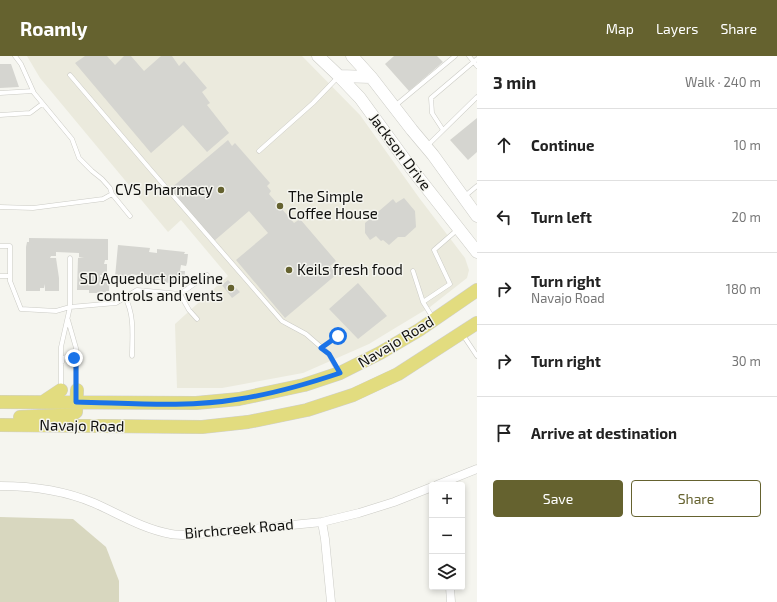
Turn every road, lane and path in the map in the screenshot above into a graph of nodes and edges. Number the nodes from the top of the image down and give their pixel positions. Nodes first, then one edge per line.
1 (15, 56) edge
2 (318, 56) edge
3 (455, 56) edge
4 (468, 56) edge
5 (352, 57) edge
6 (475, 60) edge
7 (477, 66) edge
8 (70, 75) dead end
9 (339, 76) junction
10 (370, 76) junction
11 (33, 91) junction
12 (0, 93) edge
13 (477, 97) edge
14 (42, 104) junction
15 (394, 107) junction
16 (0, 114) edge
17 (443, 130) junction
18 (426, 147) junction
19 (259, 151) dead end
20 (477, 186) edge
21 (112, 194) junction
22 (463, 197) junction
23 (0, 207) edge
24 (130, 216) dead end
25 (477, 216) edge
26 (459, 228) junction
27 (0, 246) edge
28 (477, 252) edge
29 (70, 258) dead end
30 (413, 271) dead end
31 (207, 275) dead end
32 (0, 276) edge
33 (10, 276) junction
34 (477, 290) edge
35 (180, 294) junction
36 (126, 297) junction
37 (423, 302) junction
38 (70, 307) junction
39 (197, 319) dead end
40 (68, 320) junction
41 (434, 320) junction
42 (477, 323) edge
43 (462, 333) junction
44 (338, 336) dead end
45 (321, 348) junction
46 (132, 356) dead end
47 (477, 356) edge
48 (76, 363) junction
49 (61, 364) junction
50 (340, 373) junction
51 (61, 390) joint
52 (76, 396) junction
53 (0, 402) edge
54 (43, 402) junction
55 (0, 417) edge
56 (0, 425) edge
57 (477, 469) edge
58 (444, 482) edge
59 (0, 486) edge
60 (429, 488) edge
61 (322, 522) junction
62 (450, 590) edge
63 (331, 602) edge
64 (451, 602) edge

1 - 11 lane
2 - 9 main road, Jackson Drive
3 - 15 lane
4 - 6 lane
5 - 10 main road, Jackson Drive
6 - 7 lane
6 - 17 lane
8 - 45 lane
9 - 10 main road
9 - 19 lane
9 - 26 main road, Jackson Drive
10 - 15 main road, Jackson Drive
11 - 12 lane
11 - 14 lane
13 - 17 lane
14 - 16 lane
14 - 21 lane
15 - 18 main road, Jackson Drive
17 - 18 lane
18 - 22 main road, Jackson Drive
20 - 22 lane
21 - 23 lane
21 - 24 lane
22 - 25 main road, Jackson Drive
26 - 28 main road, Jackson Drive
26 - 37 lane
27 - 33 lane
29 - 38 lane
30 - 37 lane
31 - 35 lane
32 - 33 lane
33 - 38 lane
34 - 41 main road, Navajo Road
35 - 36 lane
35 - 39 lane
36 - 38 lane
36 - 46 lane
37 - 41 lane
38 - 40 lane
40 - 48 lane
40 - 49 lane
41 - 50 main road, Navajo Road
42 - 43 main road, Navajo Road
43 - 47 lane
43 - 56 main road, Navajo Road
44 - 45 lane
45 - 50 lane
48 - 49 lane
48 - 52 lane
49 - 51 lane
50 - 52 main road, Navajo Road
51 - 54 main road
52 - 54 main road, Navajo Road
52 - 55 main road
53 - 54 main road, Navajo Road
57 - 58 street
59 - 61 street, Birchcreek Road
60 - 61 street, Birchcreek Road
61 - 63 street
62 - 64 street

